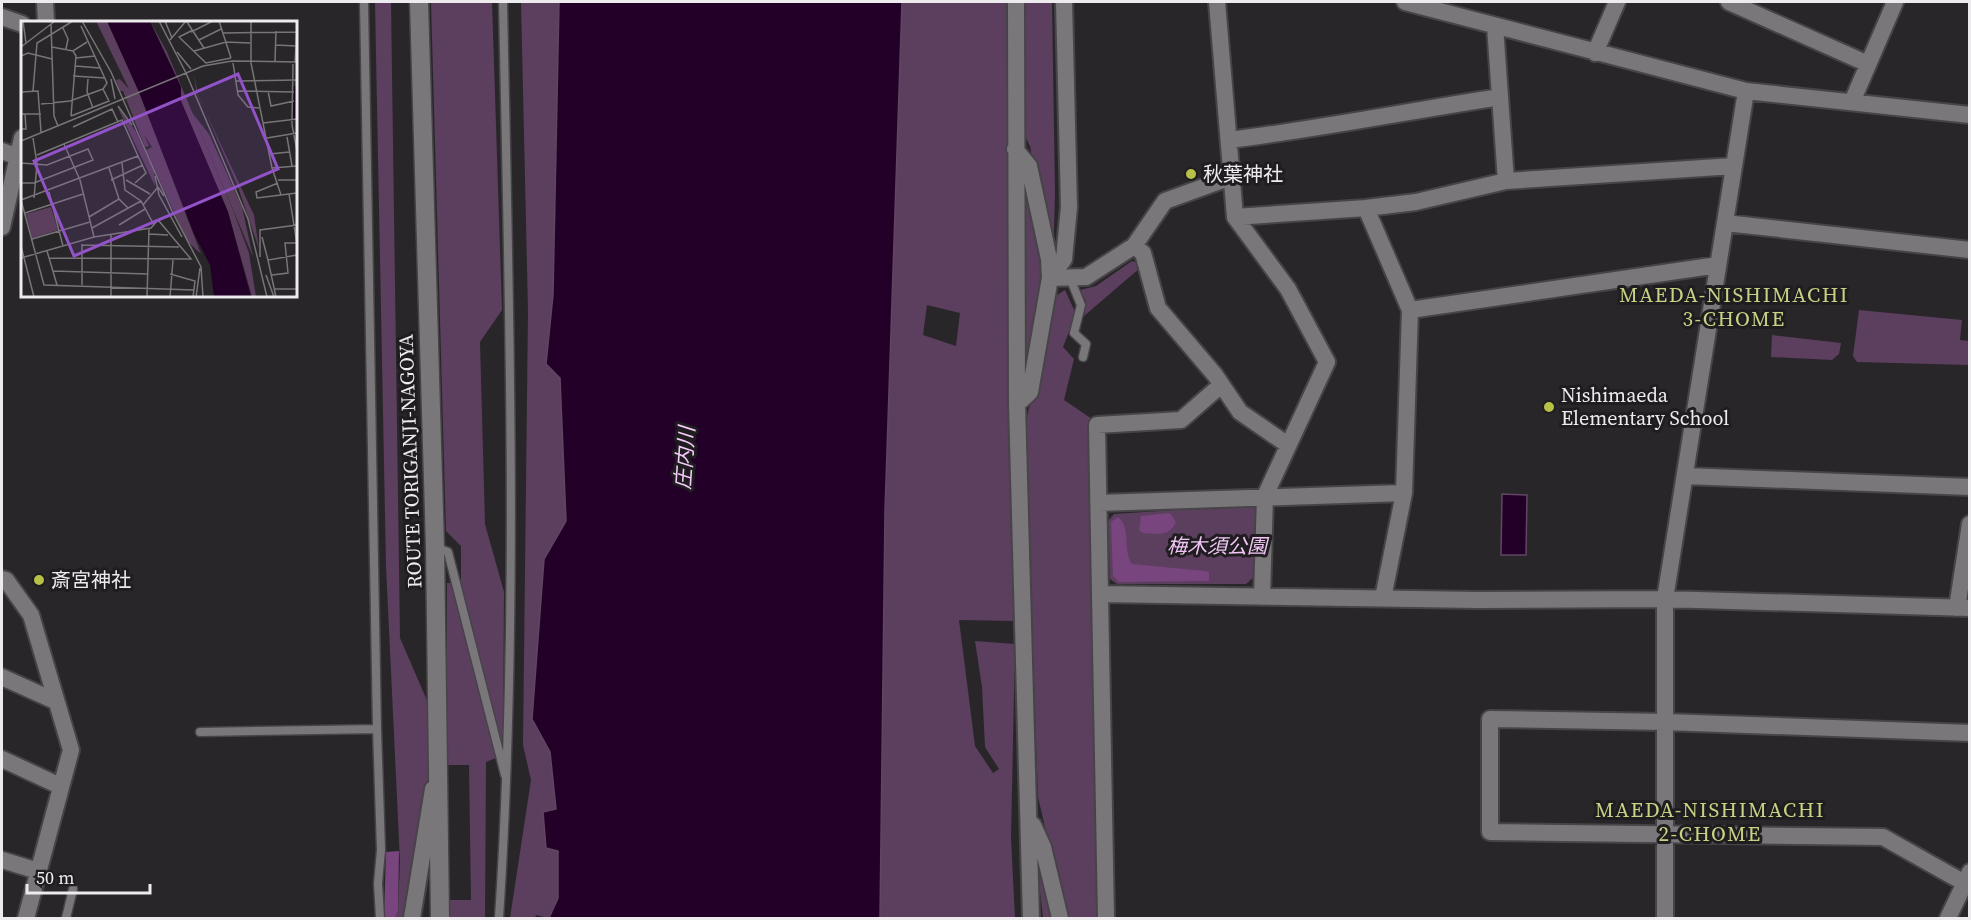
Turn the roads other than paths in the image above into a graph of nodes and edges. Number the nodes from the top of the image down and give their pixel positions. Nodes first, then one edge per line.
1 (45, 2) edge
2 (364, 2) edge
3 (419, 2) edge
4 (503, 2) edge
5 (1016, 2) edge
6 (1064, 2) edge
7 (1217, 2) edge
8 (1405, 2) edge
9 (1617, 2) edge
10 (1729, 2) edge
11 (1895, 2) edge
12 (2, 17) edge
13 (46, 21) edge
14 (21, 24) edge
15 (1495, 26) junction
16 (1595, 53) junction
17 (1868, 64) junction
18 (1746, 91) junction
19 (1500, 98) junction
20 (1852, 102) junction
21 (1970, 115) edge
22 (1229, 140) junction
23 (21, 143) edge
24 (1015, 149) junction
25 (2, 151) edge
26 (18, 157) junction
27 (1734, 166) junction
28 (1231, 177) junction
29 (1506, 181) junction
30 (1366, 208) junction
31 (1235, 217) junction
32 (1725, 223) junction
33 (2, 227) edge
34 (1134, 246) junction
35 (1970, 250) edge
36 (1718, 265) junction
37 (1070, 277) junction
38 (1050, 278) junction
39 (1410, 309) junction
40 (1083, 357) dead end
41 (1221, 385) junction
42 (1017, 404) junction
43 (1288, 445) junction
44 (1685, 476) junction
45 (1970, 487) edge
46 (1404, 493) junction
47 (1265, 496) junction
48 (1098, 503) junction
49 (1970, 524) edge
50 (435, 547) junction
51 (2, 579) edge
52 (1100, 594) junction
53 (1262, 597) junction
54 (1383, 598) junction
55 (1665, 599) junction
56 (1963, 608) edge
57 (2, 677) edge
58 (55, 701) junction
59 (1666, 722) junction
60 (377, 729) junction
61 (200, 732) dead end
62 (1970, 733) edge
63 (439, 751) junction
64 (2, 759) edge
65 (507, 785) junction
66 (60, 786) junction
67 (1029, 816) junction
68 (1664, 834) junction
69 (2, 860) edge
70 (39, 871) junction
71 (1967, 880) edge
72 (73, 889) dead end
73 (26, 918) edge
74 (66, 918) edge
75 (380, 918) edge
76 (412, 918) edge
77 (440, 918) edge
78 (499, 918) edge
79 (1031, 918) edge
80 (1060, 918) edge
81 (1106, 918) edge
82 (1665, 918) edge
83 (1948, 918) edge

1 - 13 street
2 - 60 lane
3 - 50 main road, ROUTE TORIGANJI-NAGOYA
4 - 65 lane
5 - 24 street
6 - 38 street
7 - 22 street
8 - 15 street
9 - 16 street
10 - 17 street
11 - 17 street
12 - 14 street
15 - 16 street
15 - 19 street
16 - 18 street
17 - 20 street
18 - 20 street
18 - 27 street
19 - 22 street
19 - 29 street
20 - 21 street
22 - 28 street
23 - 26 street
24 - 38 street
24 - 42 street
25 - 26 street
26 - 33 street
27 - 29 street
27 - 32 street
28 - 31 street
28 - 34 street
29 - 30 street
30 - 31 street
30 - 39 street
31 - 43 street
32 - 35 street
32 - 36 street
34 - 37 street
34 - 41 street
36 - 39 street
36 - 44 street
37 - 38 street
37 - 40 lane
38 - 42 street
39 - 46 street
41 - 43 street
41 - 48 street
42 - 67 street
43 - 47 street
44 - 45 street
44 - 55 street
46 - 47 street
46 - 54 street
47 - 48 street
47 - 53 street
48 - 52 street
49 - 56 street
50 - 63 main road, ROUTE TORIGANJI-NAGOYA
50 - 65 lane
51 - 58 street
52 - 53 street
52 - 81 street
53 - 54 street
54 - 55 street
55 - 56 street
55 - 59 street
57 - 58 street
58 - 66 street
59 - 62 street
59 - 68 street
59 - 68 street
60 - 61 lane
60 - 75 lane
63 - 76 street
63 - 77 main road, ROUTE TORIGANJI-NAGOYA
64 - 66 street
65 - 78 lane
66 - 70 street
67 - 79 street
67 - 80 street
68 - 71 street
68 - 82 street
69 - 70 street
70 - 73 street
71 - 83 street
72 - 74 lane

